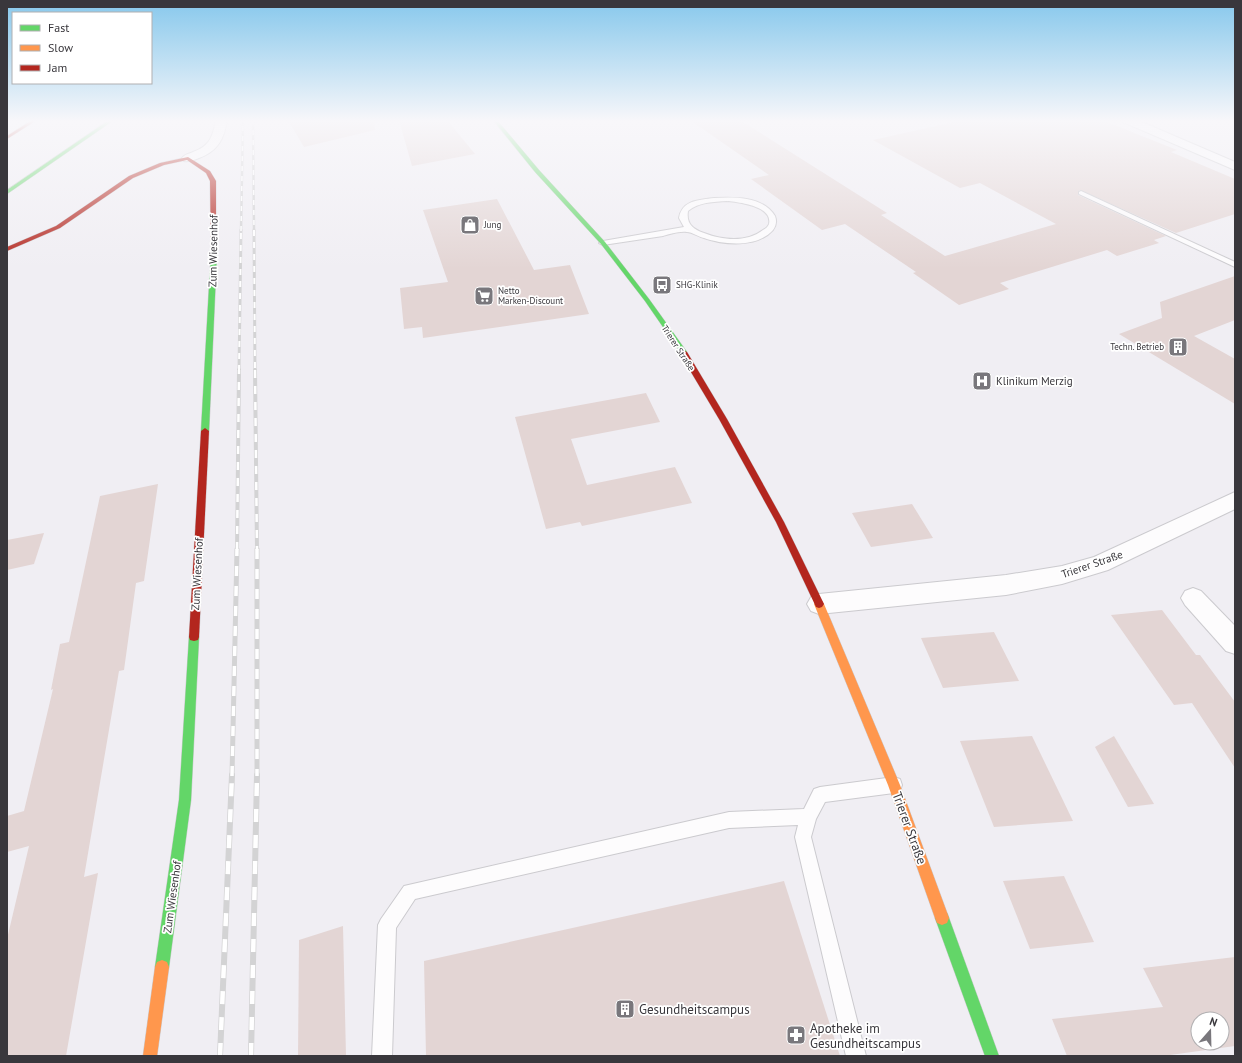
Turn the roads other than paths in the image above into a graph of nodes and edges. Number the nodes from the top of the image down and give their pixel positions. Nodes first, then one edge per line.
1 (40, 170) edge
2 (149, 170) edge
3 (205, 170) edge
4 (536, 170) edge
5 (7, 192) edge
6 (1081, 193) dead end
7 (690, 229) junction
8 (43, 233) junction
9 (7, 240) edge
10 (603, 243) junction
11 (7, 249) edge
12 (1235, 265) edge
13 (1235, 500) edge
14 (1193, 598) dead end
15 (819, 604) junction
16 (1235, 644) edge
17 (894, 786) junction
18 (810, 817) junction
19 (150, 1056) edge
20 (382, 1056) edge
21 (856, 1056) edge
22 (992, 1056) edge

1 - 5 street
2 - 8 street
3 - 19 street, Zum Wiesenhof
4 - 10 street, Trierer Straße
6 - 12 lane
7 - 7 lane
7 - 10 lane
8 - 9 street
8 - 11 street
10 - 15 street, Trierer Straße
13 - 15 street, Trierer Straße
14 - 16 street
15 - 17 street, Trierer Straße
17 - 18 lane
17 - 22 street, Trierer Straße
18 - 20 lane
18 - 21 lane

